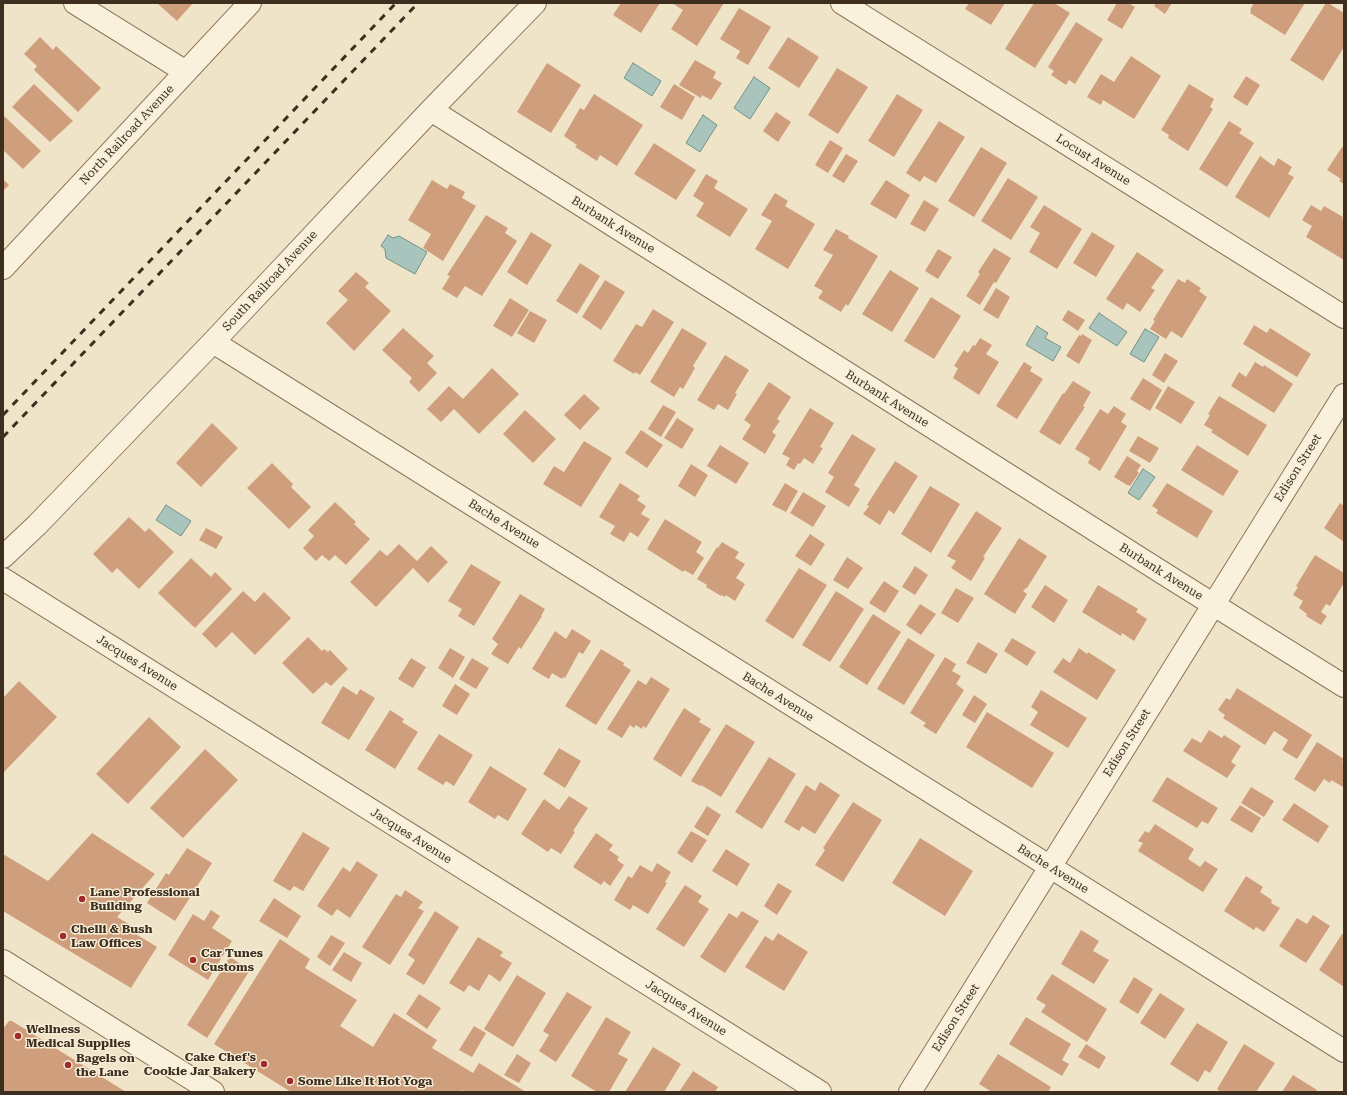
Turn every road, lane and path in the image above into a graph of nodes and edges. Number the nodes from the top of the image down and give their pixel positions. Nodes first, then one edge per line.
1 (75, 3) edge
2 (250, 3) edge
3 (535, 3) edge
4 (842, 3) edge
5 (186, 72) junction
6 (431, 110) junction
7 (3, 268) edge
8 (1344, 317) edge
9 (213, 342) junction
10 (1344, 395) edge
11 (3, 557) edge
12 (3, 579) edge
13 (1213, 605) junction
14 (1344, 686) edge
15 (1049, 867) junction
16 (5, 967) edge
17 (1344, 1052) edge
18 (213, 1092) edge
19 (820, 1092) edge
20 (910, 1092) edge

1 - 5 street
2 - 5 street, North Railroad Avenue
3 - 6 street, South Railroad Avenue
4 - 8 street, Locust Avenue
5 - 7 street, North Railroad Avenue
6 - 9 street, South Railroad Avenue
6 - 13 street, Burbank Avenue
9 - 11 street, South Railroad Avenue
9 - 15 street, Bache Avenue
10 - 13 street, Edison Street
12 - 19 street, Jacques Avenue
13 - 14 street, Burbank Avenue
13 - 15 street, Edison Street
15 - 17 street, Bache Avenue
15 - 20 street, Edison Street
16 - 18 street

